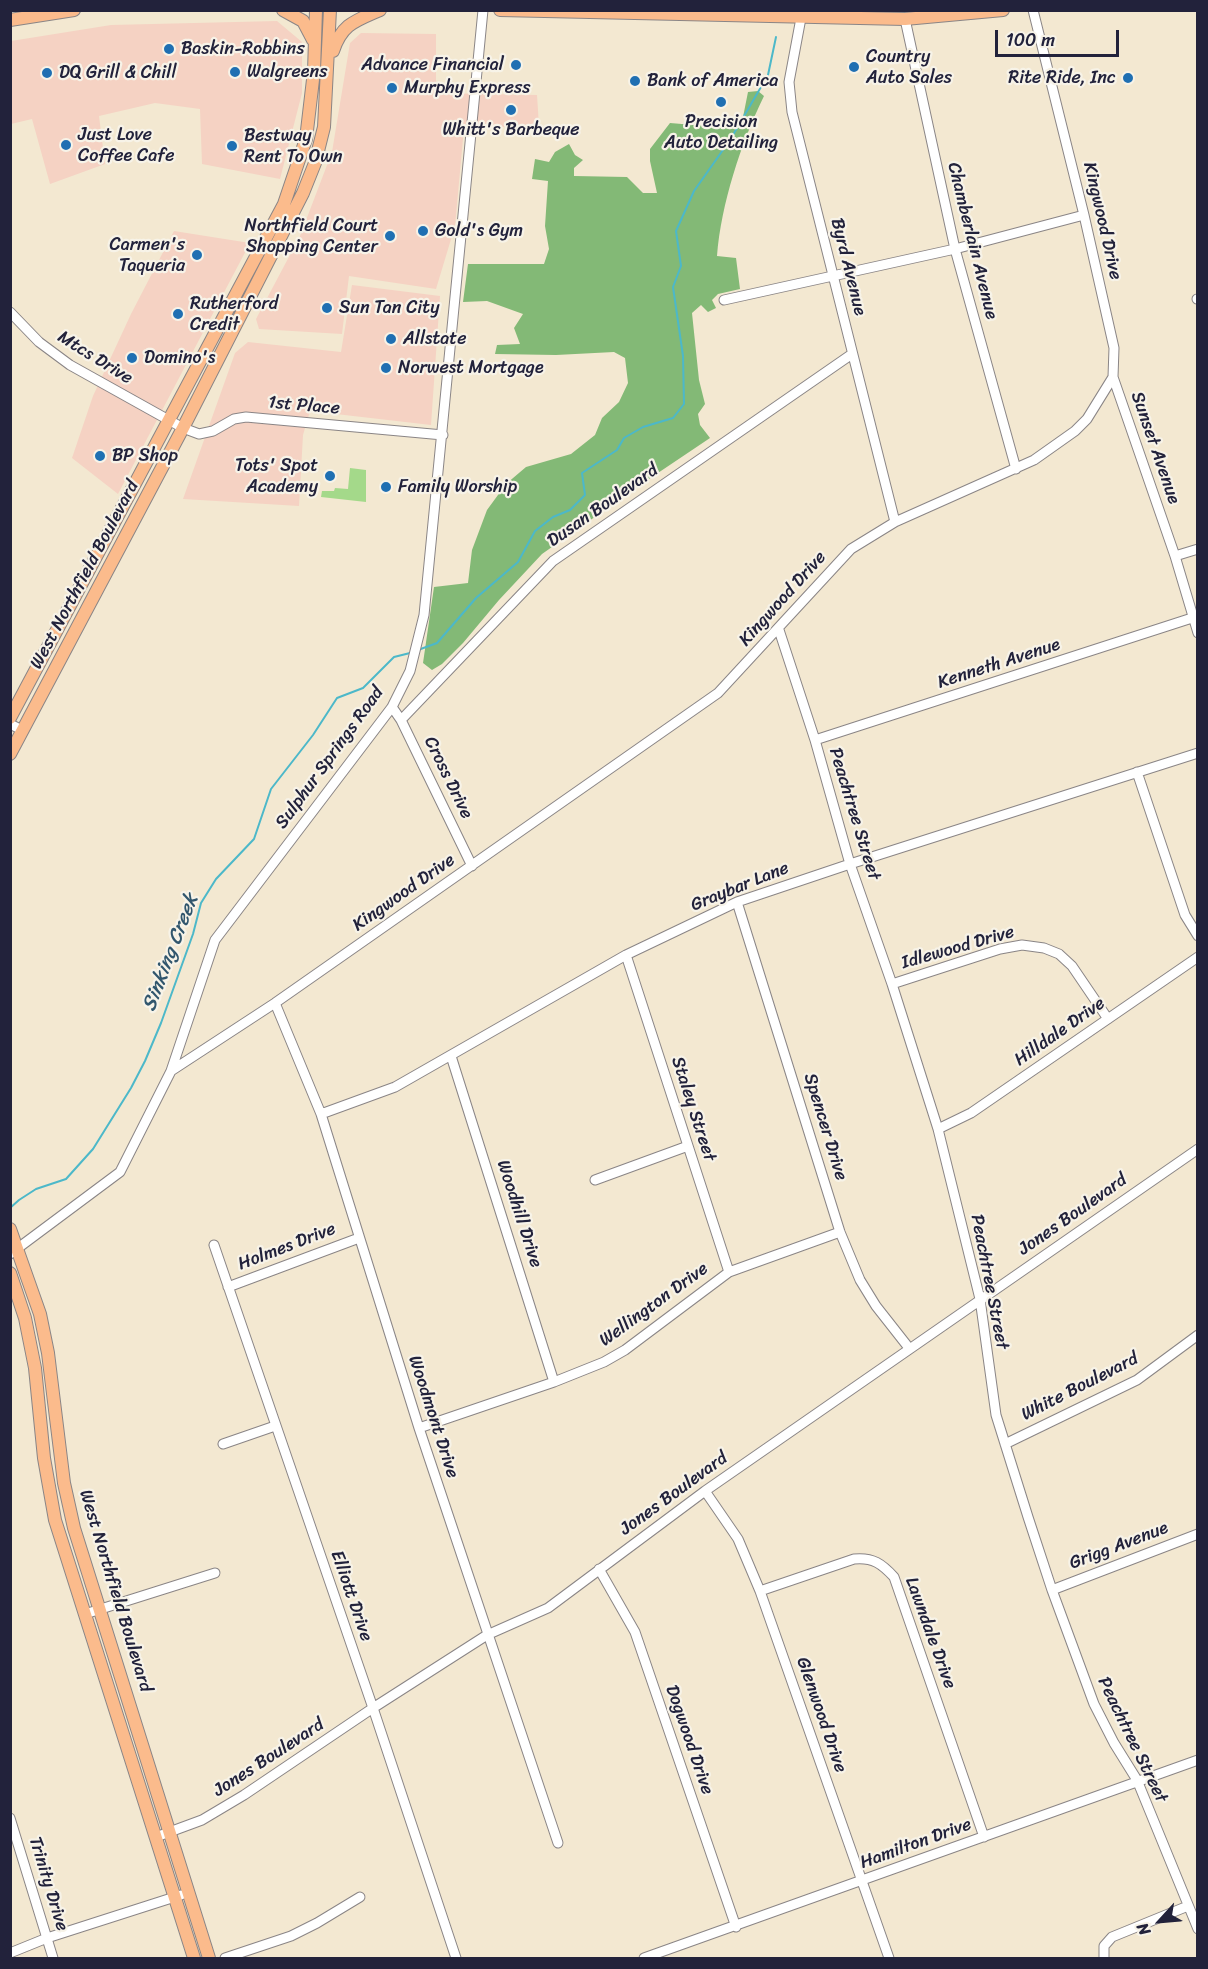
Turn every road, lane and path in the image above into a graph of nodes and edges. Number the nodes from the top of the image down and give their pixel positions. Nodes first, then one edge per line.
1 (74, 10) edge
2 (283, 10) edge
3 (316, 10) edge
4 (330, 10) edge
5 (380, 10) edge
6 (483, 10) edge
7 (500, 10) edge
8 (1003, 10) edge
9 (1033, 10) edge
10 (801, 18) junction
11 (905, 19) junction
12 (10, 20) edge
13 (315, 51) junction
14 (328, 64) junction
15 (1084, 215) junction
16 (955, 249) junction
17 (833, 274) junction
18 (724, 300) dead end
19 (10, 312) edge
20 (852, 354) junction
21 (1113, 377) junction
22 (169, 420) junction
23 (183, 428) junction
24 (443, 435) junction
25 (1016, 469) junction
26 (896, 522) junction
27 (1197, 549) edge
28 (1175, 556) junction
29 (1192, 618) junction
30 (778, 630) junction
31 (1197, 633) edge
32 (46, 652) junction
33 (61, 660) junction
34 (392, 706) junction
35 (10, 718) edge
36 (401, 720) junction
37 (10, 724) edge
38 (22, 730) junction
39 (815, 740) junction
40 (1197, 753) edge
41 (10, 754) edge
42 (1137, 772) junction
43 (850, 864) junction
44 (472, 866) junction
45 (737, 902) junction
46 (1197, 936) edge
47 (626, 956) junction
48 (1197, 957) edge
49 (892, 984) junction
50 (275, 1003) junction
51 (1108, 1019) junction
52 (451, 1056) junction
53 (171, 1071) junction
54 (321, 1114) junction
55 (938, 1129) junction
56 (688, 1146) junction
57 (1197, 1149) edge
58 (595, 1180) dead end
59 (10, 1229) edge
60 (840, 1232) junction
61 (359, 1238) junction
62 (214, 1245) dead end
63 (14, 1251) edge
64 (729, 1272) junction
65 (10, 1273) edge
66 (228, 1287) junction
67 (980, 1299) junction
68 (1197, 1335) edge
69 (909, 1348) junction
70 (554, 1382) junction
71 (276, 1426) junction
72 (419, 1428) junction
73 (223, 1444) dead end
74 (1005, 1444) junction
75 (705, 1491) junction
76 (1197, 1534) edge
77 (599, 1569) junction
78 (215, 1573) dead end
79 (1052, 1590) junction
80 (760, 1591) junction
81 (100, 1609) junction
82 (85, 1614) junction
83 (487, 1635) junction
84 (373, 1708) junction
85 (1197, 1760) edge
86 (1137, 1780) junction
87 (10, 1818) edge
88 (170, 1833) junction
89 (156, 1837) junction
90 (984, 1837) junction
91 (558, 1843) dead end
92 (861, 1881) junction
93 (189, 1892) junction
94 (174, 1897) junction
95 (360, 1897) dead end
96 (1188, 1906) junction
97 (736, 1927) junction
98 (1197, 1929) edge
99 (47, 1938) junction
100 (10, 1953) edge
101 (53, 1959) edge
102 (194, 1959) edge
103 (209, 1959) edge
104 (225, 1959) edge
105 (456, 1959) edge
106 (645, 1959) edge
107 (889, 1959) edge
108 (1104, 1959) edge

1 - 12 main road
2 - 13 main road
3 - 13 main road, West Northfield Boulevard
4 - 14 main road, West Northfield Boulevard
5 - 14 main road
6 - 24 street, Sulphur Springs Road
7 - 10 main road
8 - 11 main road
9 - 15 street, Kingwood Drive
10 - 11 main road
10 - 17 street, Byrd Avenue
11 - 16 street, Chamberlain Avenue
13 - 22 main road, West Northfield Boulevard
14 - 23 main road, West Northfield Boulevard
15 - 16 street
15 - 21 street, Kingwood Drive
16 - 17 street
16 - 25 street, Chamberlain Avenue
17 - 18 street
17 - 20 street, Byrd Avenue
19 - 22 street, Mtcs Drive
20 - 26 street, Byrd Avenue
20 - 36 street, Dusan Boulevard
21 - 25 street, Kingwood Drive
21 - 28 street, Sunset Avenue
22 - 23 street, 1st Place
22 - 32 main road, West Northfield Boulevard
23 - 24 street, 1st Place
23 - 33 main road, West Northfield Boulevard
24 - 34 street, Sulphur Springs Road
25 - 26 street, Kingwood Drive
26 - 30 street, Kingwood Drive
27 - 28 street
28 - 29 street, Sunset Avenue
29 - 31 street, Sunset Avenue
29 - 39 street, Kenneth Avenue
30 - 39 street, Peachtree Street
30 - 44 street, Kingwood Drive
32 - 33 main road
32 - 35 main road, West Northfield Boulevard
33 - 38 main road, West Northfield Boulevard
34 - 36 street, Cross Drive
34 - 53 street, Sulphur Springs Road
36 - 44 street, Cross Drive
37 - 38 street
38 - 41 main road, West Northfield Boulevard
39 - 43 street, Peachtree Street
40 - 42 street, Graybar Lane
42 - 43 street, Graybar Lane
42 - 46 street
43 - 45 street, Graybar Lane
43 - 49 street, Peachtree Street
44 - 50 street, Kingwood Drive
45 - 47 street, Graybar Lane
45 - 60 street, Spencer Drive
47 - 52 street, Graybar Lane
47 - 56 street, Staley Street
48 - 51 street, Hilldale Drive
49 - 51 street, Idlewood Drive
49 - 55 street, Peachtree Street
50 - 53 street, Kingwood Drive
50 - 54 street, Woodmont Drive
51 - 55 street, Hilldale Drive
52 - 54 street, Graybar Lane
52 - 70 street, Woodhill Drive
53 - 63 street, Sulphur Springs Road
54 - 61 street, Woodmont Drive
55 - 67 street, Peachtree Street
56 - 58 street
56 - 64 street, Staley Street
57 - 67 street, Jones Boulevard
59 - 63 main road, West Northfield Boulevard
60 - 64 street, Wellington Drive
60 - 69 street, Spencer Drive
61 - 66 street, Holmes Drive
61 - 72 street, Woodmont Drive
62 - 66 street, Elliott Drive
63 - 81 main road, West Northfield Boulevard
64 - 70 street, Wellington Drive
65 - 82 main road, West Northfield Boulevard
66 - 71 street, Elliott Drive
67 - 69 street, Jones Boulevard
67 - 74 street, Peachtree Street
68 - 74 street, White Boulevard
69 - 75 street, Jones Boulevard
70 - 72 street, Wellington Drive
71 - 73 street
71 - 84 street, Elliott Drive
72 - 83 street, Woodmont Drive
74 - 79 street, Peachtree Street
75 - 77 street, Jones Boulevard
75 - 80 street, Glenwood Drive
76 - 79 street, Grigg Avenue
77 - 83 street, Jones Boulevard
77 - 97 street, Dogwood Drive
78 - 81 street
79 - 86 street, Peachtree Street
80 - 90 street, Lawndale Drive
80 - 92 street, Glenwood Drive
81 - 82 street
81 - 88 main road, West Northfield Boulevard
82 - 89 main road, West Northfield Boulevard
83 - 84 street, Jones Boulevard
83 - 91 street, Woodmont Drive
84 - 88 street, Jones Boulevard
84 - 105 street, Elliott Drive
85 - 86 street, Hamilton Drive
86 - 90 street, Hamilton Drive
86 - 96 street, Peachtree Street
87 - 99 street, Trinity Drive
88 - 89 street, Jones Boulevard
88 - 93 main road, West Northfield Boulevard
89 - 94 main road, West Northfield Boulevard
90 - 92 street, Hamilton Drive
92 - 97 street, Hamilton Drive
92 - 107 street, Glenwood Drive
93 - 94 street
93 - 103 main road, West Northfield Boulevard
94 - 99 street
94 - 102 main road, West Northfield Boulevard
95 - 104 street
96 - 98 street, Peachtree Street
96 - 108 street
97 - 106 street, Hamilton Drive
99 - 100 street
99 - 101 street, Trinity Drive

